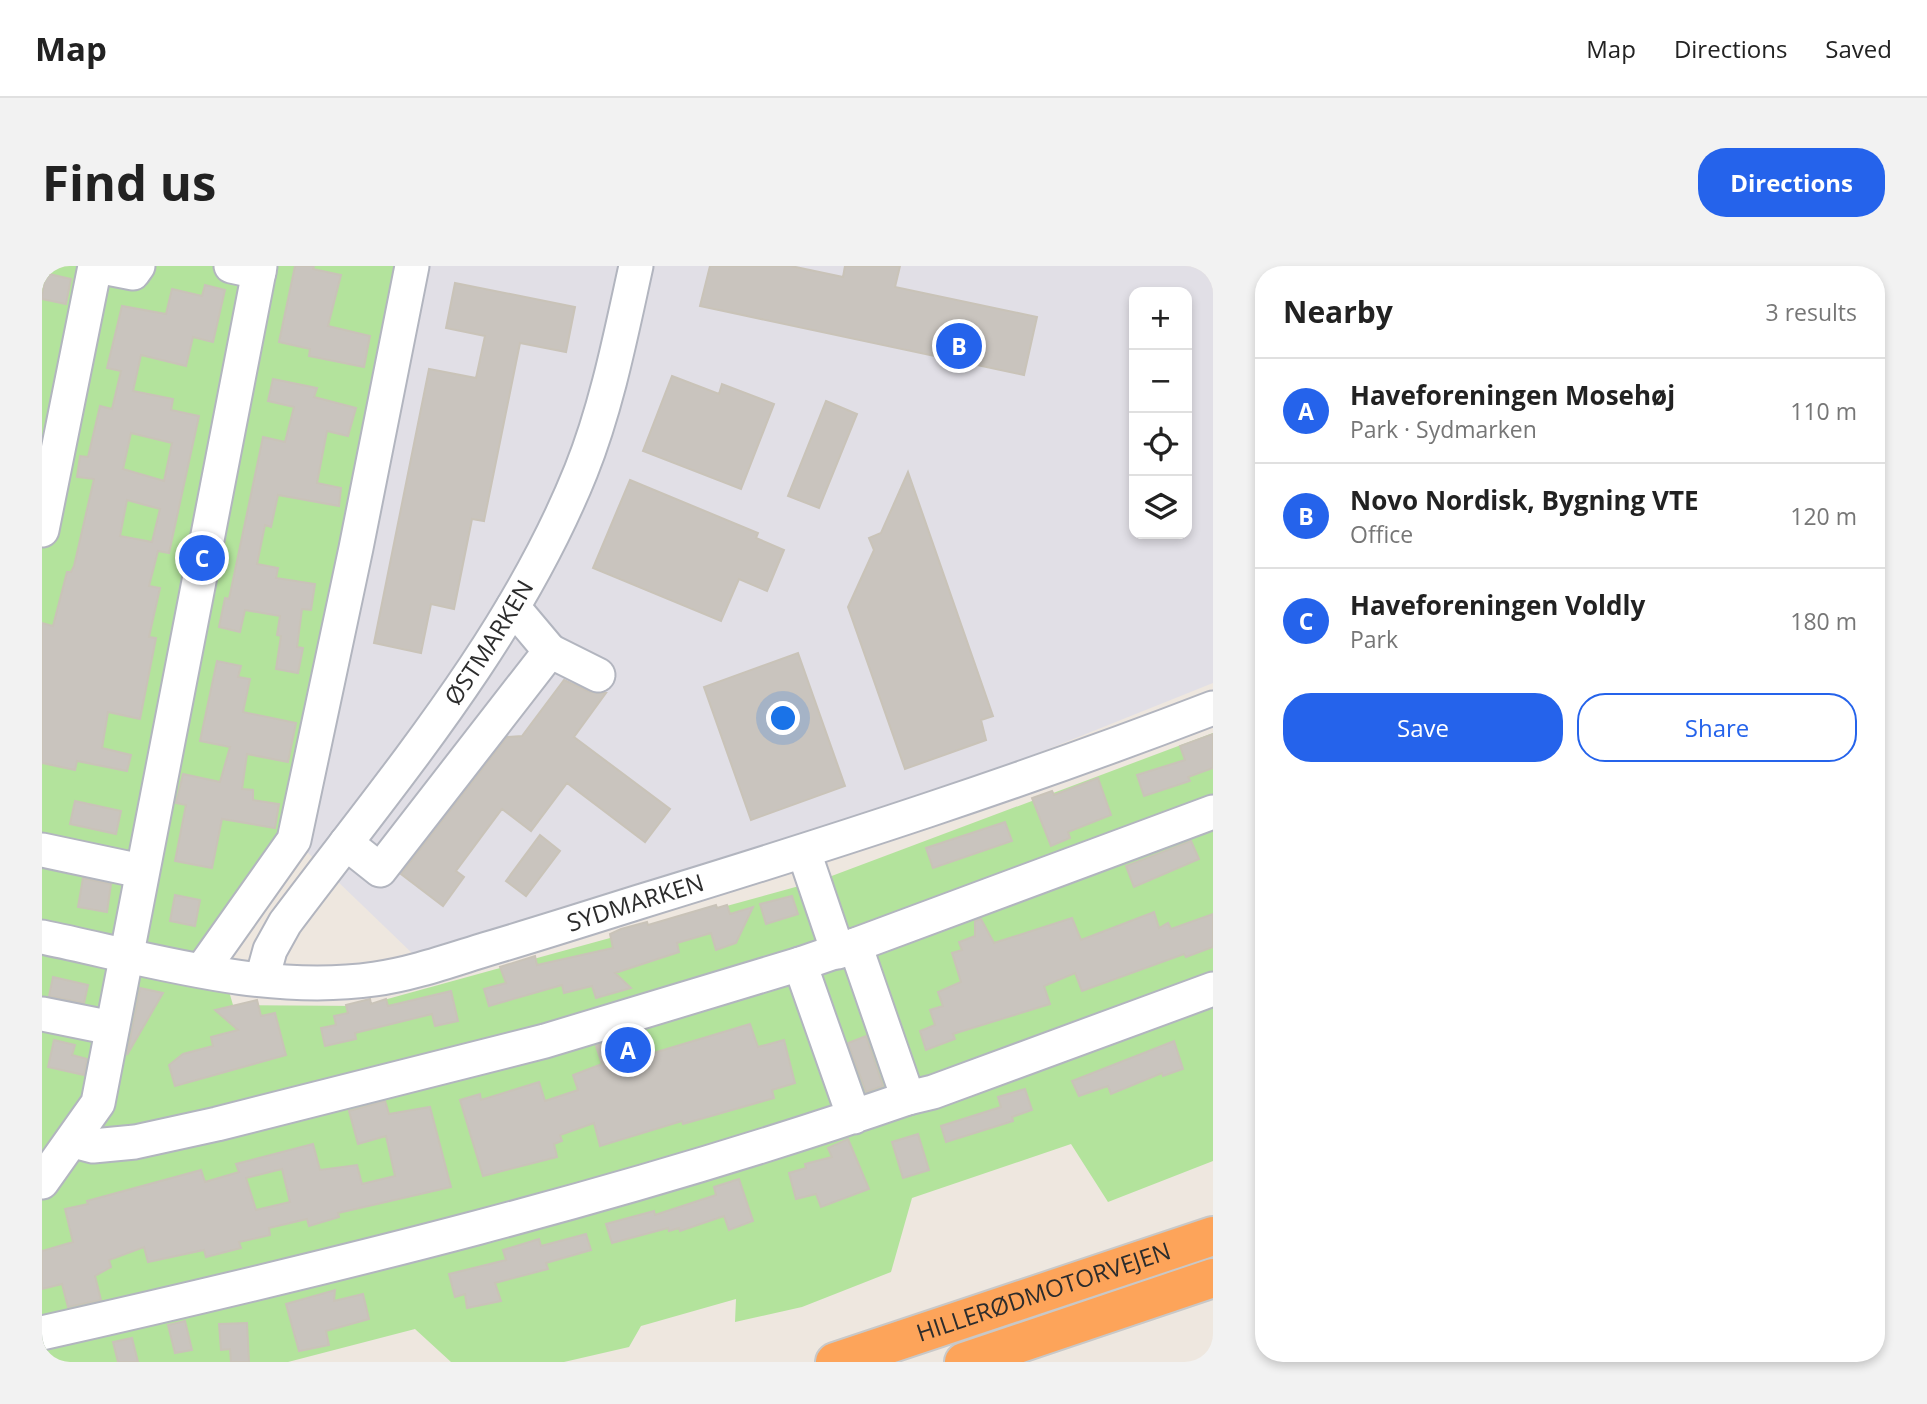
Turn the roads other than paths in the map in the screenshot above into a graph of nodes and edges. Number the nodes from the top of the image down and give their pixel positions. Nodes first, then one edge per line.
1 (96, 266) edge
2 (138, 266) edge
3 (412, 266) edge
4 (636, 266) edge
5 (250, 268) edge
6 (42, 530) edge
7 (513, 607) junction
8 (550, 651) junction
9 (598, 675) dead end
10 (455, 696) junction
11 (1213, 708) edge
12 (498, 719) junction
13 (1213, 812) edge
14 (346, 843) junction
15 (42, 850) edge
16 (804, 852) junction
17 (141, 871) junction
18 (42, 937) edge
19 (846, 949) junction
20 (127, 955) junction
21 (800, 964) junction
22 (202, 970) junction
23 (262, 979) junction
24 (1213, 989) edge
25 (42, 1013) edge
26 (112, 1028) junction
27 (908, 1098) junction
28 (853, 1117) junction
29 (74, 1141) junction
30 (42, 1182) edge
31 (1213, 1236) edge
32 (1213, 1278) edge
33 (42, 1333) edge
34 (835, 1362) edge
35 (964, 1362) edge

1 - 2 street
1 - 6 street
3 - 22 street
4 - 7 street, ØSTMARKEN
5 - 17 street
7 - 8 street
7 - 10 street, ØSTMARKEN
8 - 9 street
8 - 12 street
10 - 12 street
10 - 14 street, ØSTMARKEN
11 - 16 street, SYDMARKEN
12 - 14 street
13 - 19 street
14 - 23 street, ØSTMARKEN
15 - 17 street
16 - 19 street
16 - 23 street, SYDMARKEN
17 - 20 street
18 - 20 street, SYDMARKEN
19 - 21 street
19 - 27 street
20 - 22 street, SYDMARKEN
20 - 26 street
21 - 28 street
21 - 29 street
22 - 23 street, SYDMARKEN
24 - 27 street
25 - 26 street
26 - 29 street
27 - 28 street
28 - 33 street
29 - 30 street
31 - 34 highway, HILLERØDMOTORVEJEN
32 - 35 highway, HILLERØDMOTORVEJEN

